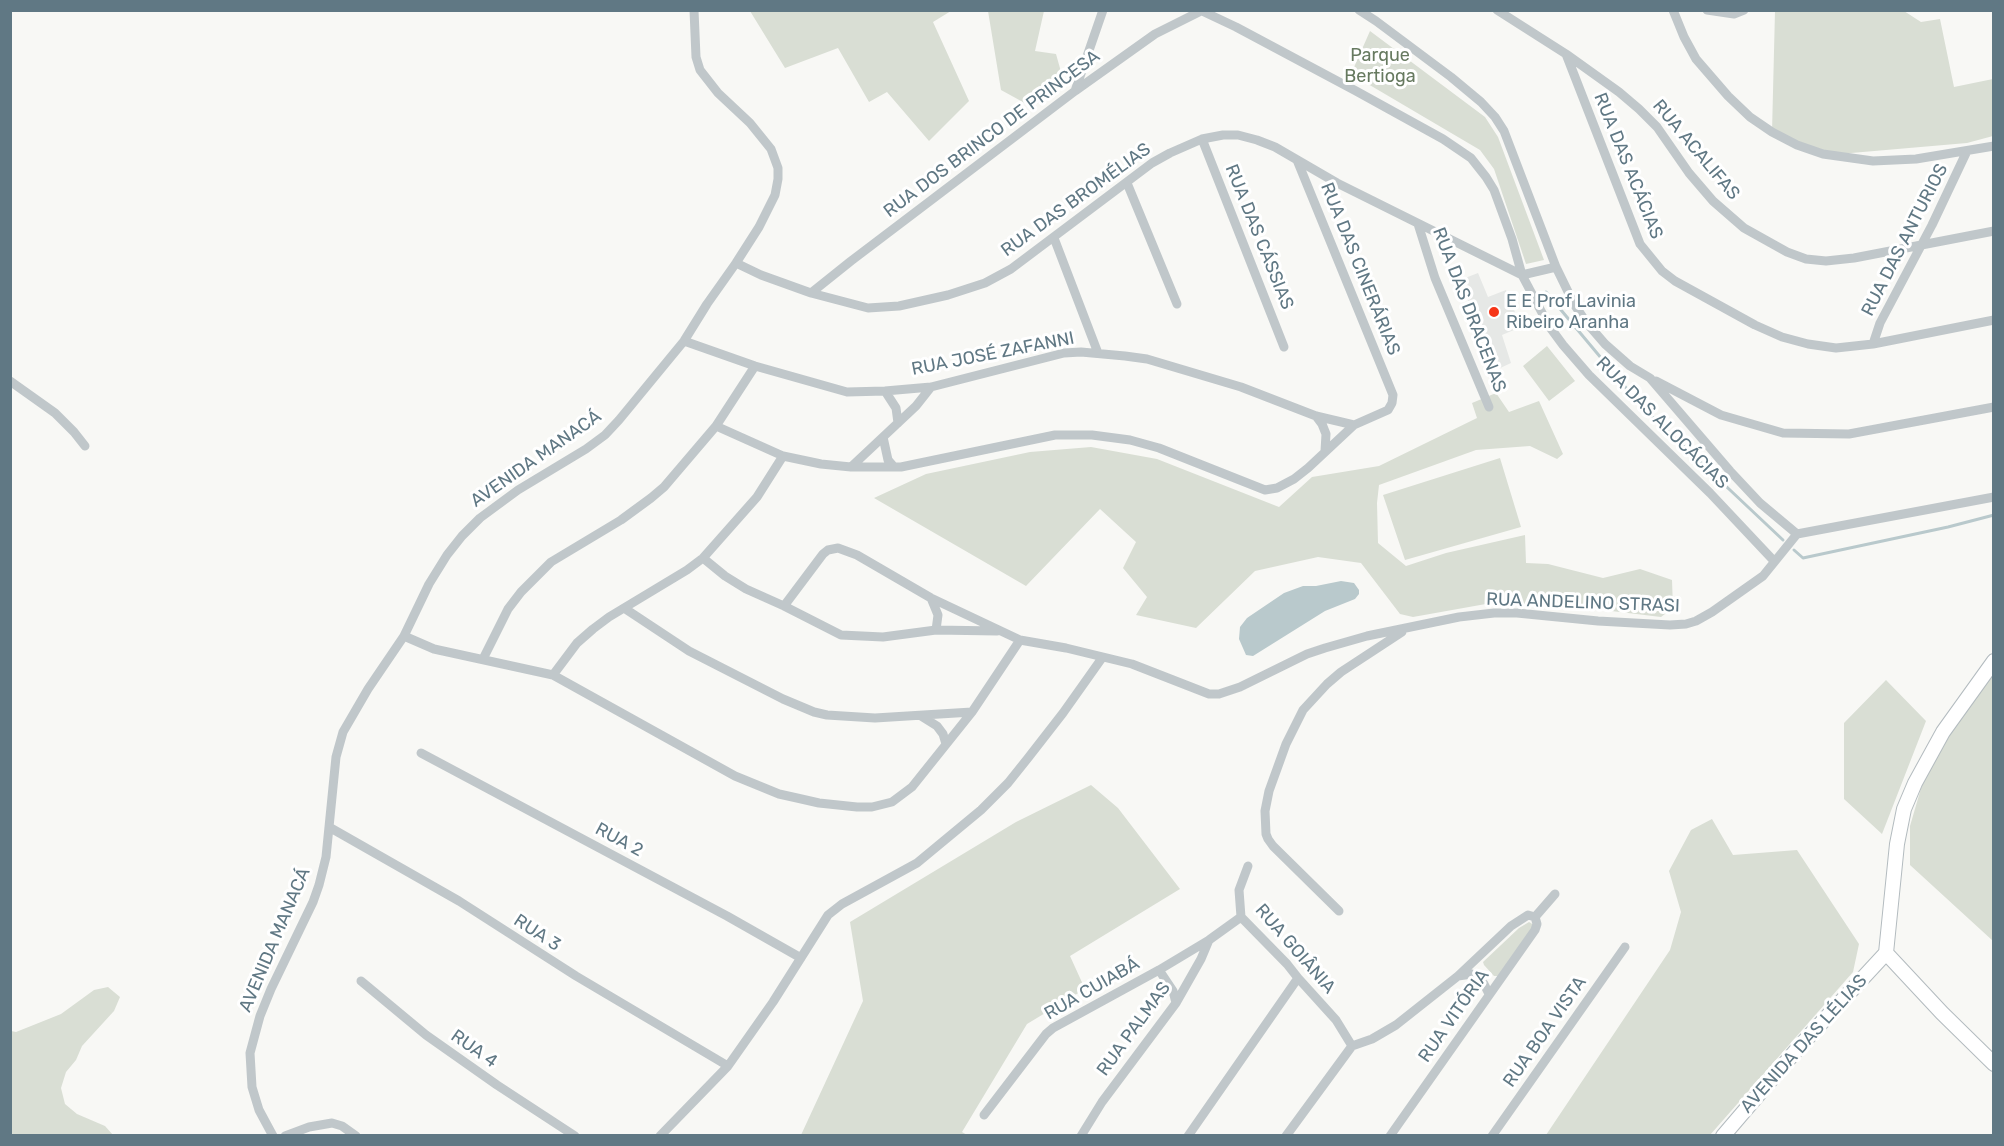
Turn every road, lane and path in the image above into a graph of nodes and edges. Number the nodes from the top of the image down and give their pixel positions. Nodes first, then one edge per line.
1 (694, 10) edge
2 (1102, 10) edge
3 (1359, 10) edge
4 (1497, 10) edge
5 (1744, 10) edge
6 (1200, 11) edge
7 (1674, 11) edge
8 (1710, 11) edge
9 (1566, 54) junction
10 (1075, 91) junction
11 (1202, 139) junction
12 (1994, 146) edge
13 (1967, 151) junction
14 (1297, 160) junction
15 (1127, 183) junction
16 (1418, 224) junction
17 (1994, 231) edge
18 (1054, 238) junction
19 (1921, 245) junction
20 (736, 263) junction
21 (1556, 267) junction
22 (1522, 275) junction
23 (811, 293) junction
24 (1177, 304) dead end
25 (1994, 320) edge
26 (684, 341) junction
27 (1874, 344) junction
28 (1284, 347) dead end
29 (1098, 353) junction
30 (755, 366) junction
31 (1650, 378) junction
32 (10, 381) edge
33 (931, 387) junction
34 (885, 391) junction
35 (1694, 402) junction
36 (1489, 407) dead end
37 (1994, 407) edge
38 (1316, 416) junction
39 (1684, 417) junction
40 (898, 423) junction
41 (1354, 424) junction
42 (716, 426) junction
43 (883, 437) junction
44 (85, 446) dead end
45 (1324, 451) junction
46 (783, 456) junction
47 (851, 467) junction
48 (894, 467) junction
49 (1994, 497) edge
50 (1797, 534) junction
51 (703, 558) junction
52 (1774, 561) junction
53 (931, 598) junction
54 (784, 606) junction
55 (624, 608) junction
56 (1407, 629) junction
57 (936, 630) junction
58 (999, 632) junction
59 (404, 636) junction
60 (1020, 640) junction
61 (1102, 657) junction
62 (483, 659) junction
63 (1994, 661) edge
64 (553, 675) junction
65 (972, 712) junction
66 (919, 715) junction
67 (946, 744) junction
68 (421, 753) dead end
69 (329, 827) junction
70 (1248, 866) dead end
71 (1555, 894) dead end
72 (1339, 911) dead end
73 (1533, 916) junction
74 (1240, 917) junction
75 (1209, 940) junction
76 (1624, 947) dead end
77 (1886, 953) junction
78 (801, 957) junction
79 (1159, 970) junction
80 (1458, 976) junction
81 (1298, 978) junction
82 (361, 981) dead end
83 (1489, 994) junction
84 (1176, 1003) junction
85 (1352, 1046) junction
86 (1994, 1064) edge
87 (728, 1066) junction
88 (984, 1115) dead end
89 (273, 1136) edge
90 (285, 1136) edge
91 (356, 1136) edge
92 (575, 1136) edge
93 (660, 1136) edge
94 (1081, 1136) edge
95 (1188, 1136) edge
96 (1286, 1136) edge
97 (1390, 1136) edge
98 (1492, 1136) edge
99 (1723, 1136) edge

1 - 20 street, AVENIDA MANACÁ
2 - 10 street
3 - 21 street
4 - 9 street, RUA ACALIFAS
5 - 8 street
6 - 10 street, RUA DOS BRINCO DE PRINCESA
6 - 22 street, RUA DAS ALOCÁCIAS
7 - 13 street
9 - 19 street, RUA ACALIFAS
9 - 27 street, RUA DAS ACÁCIAS
10 - 23 street, RUA DOS BRINCO DE PRINCESA
11 - 14 street, RUA DAS BROMÉLIAS
11 - 15 street, RUA DAS BROMÉLIAS
11 - 28 street, RUA DAS CÁSSIAS
12 - 13 street
13 - 19 street, RUA DAS ANTURIOS
14 - 16 street, RUA DAS BROMÉLIAS
14 - 41 street, RUA DAS CINERÁRIAS
15 - 18 street, RUA DAS BROMÉLIAS
15 - 24 street
16 - 22 street, RUA DAS BROMÉLIAS
16 - 36 street, RUA DAS DRACENAS
17 - 19 street, RUA ACALIFAS
18 - 23 street, RUA DAS BROMÉLIAS
18 - 29 street
19 - 27 street, RUA DAS ANTURIOS
20 - 23 street, RUA DAS BROMÉLIAS
20 - 26 street, AVENIDA MANACÁ
21 - 22 street
21 - 31 street
22 - 52 street, RUA DAS ALOCÁCIAS
25 - 27 street, RUA DAS ACÁCIAS
26 - 30 street, RUA JOSÉ ZAFANNI
26 - 59 street, AVENIDA MANACÁ
29 - 33 street, RUA JOSÉ ZAFANNI
29 - 38 street, RUA JOSÉ ZAFANNI
30 - 34 street, RUA JOSÉ ZAFANNI
30 - 42 street
31 - 35 street
31 - 39 street
32 - 44 street
33 - 34 street, RUA JOSÉ ZAFANNI
33 - 40 street
34 - 40 street
35 - 37 street
35 - 39 street
38 - 41 street, RUA JOSÉ ZAFANNI
38 - 45 street
39 - 50 street
40 - 43 street
41 - 45 street
42 - 46 street
42 - 62 street
43 - 47 street
43 - 48 street
45 - 48 street
46 - 47 street
46 - 51 street
47 - 48 street
49 - 50 street
50 - 52 street, RUA ANDELINO STRASI
51 - 54 street
51 - 55 street
52 - 56 street, RUA ANDELINO STRASI
53 - 54 street
53 - 57 street
53 - 58 street
54 - 57 street
55 - 64 street
55 - 66 street
56 - 61 street, RUA ANDELINO STRASI
56 - 72 street
57 - 58 street
58 - 60 street, RUA ANDELINO STRASI
59 - 62 street
59 - 69 street, AVENIDA MANACÁ
60 - 61 street, RUA ANDELINO STRASI
60 - 65 street
61 - 78 street
62 - 64 street
63 - 77 street
64 - 67 street
65 - 66 street
65 - 67 street
66 - 67 street
68 - 78 street, RUA 2
69 - 87 street, RUA 3
69 - 89 street, AVENIDA MANACÁ
70 - 74 street, RUA GOIÂNIA
71 - 73 street
73 - 80 street
73 - 83 street, RUA VITÓRIA
74 - 75 street, RUA CUIABÁ
74 - 81 street, RUA GOIÂNIA
75 - 79 street, RUA CUIABÁ
75 - 84 street, RUA PALMAS
76 - 98 street, RUA BOA VISTA
77 - 86 street
77 - 99 street, AVENIDA DAS LÉLIAS
78 - 87 street
79 - 84 street
79 - 88 street, RUA CUIABÁ
80 - 83 street
80 - 85 street
81 - 85 street, RUA GOIÂNIA
81 - 95 street
82 - 92 street, RUA 4
83 - 97 street, RUA VITÓRIA
84 - 94 street, RUA PALMAS
85 - 96 street
87 - 93 street
90 - 91 street

